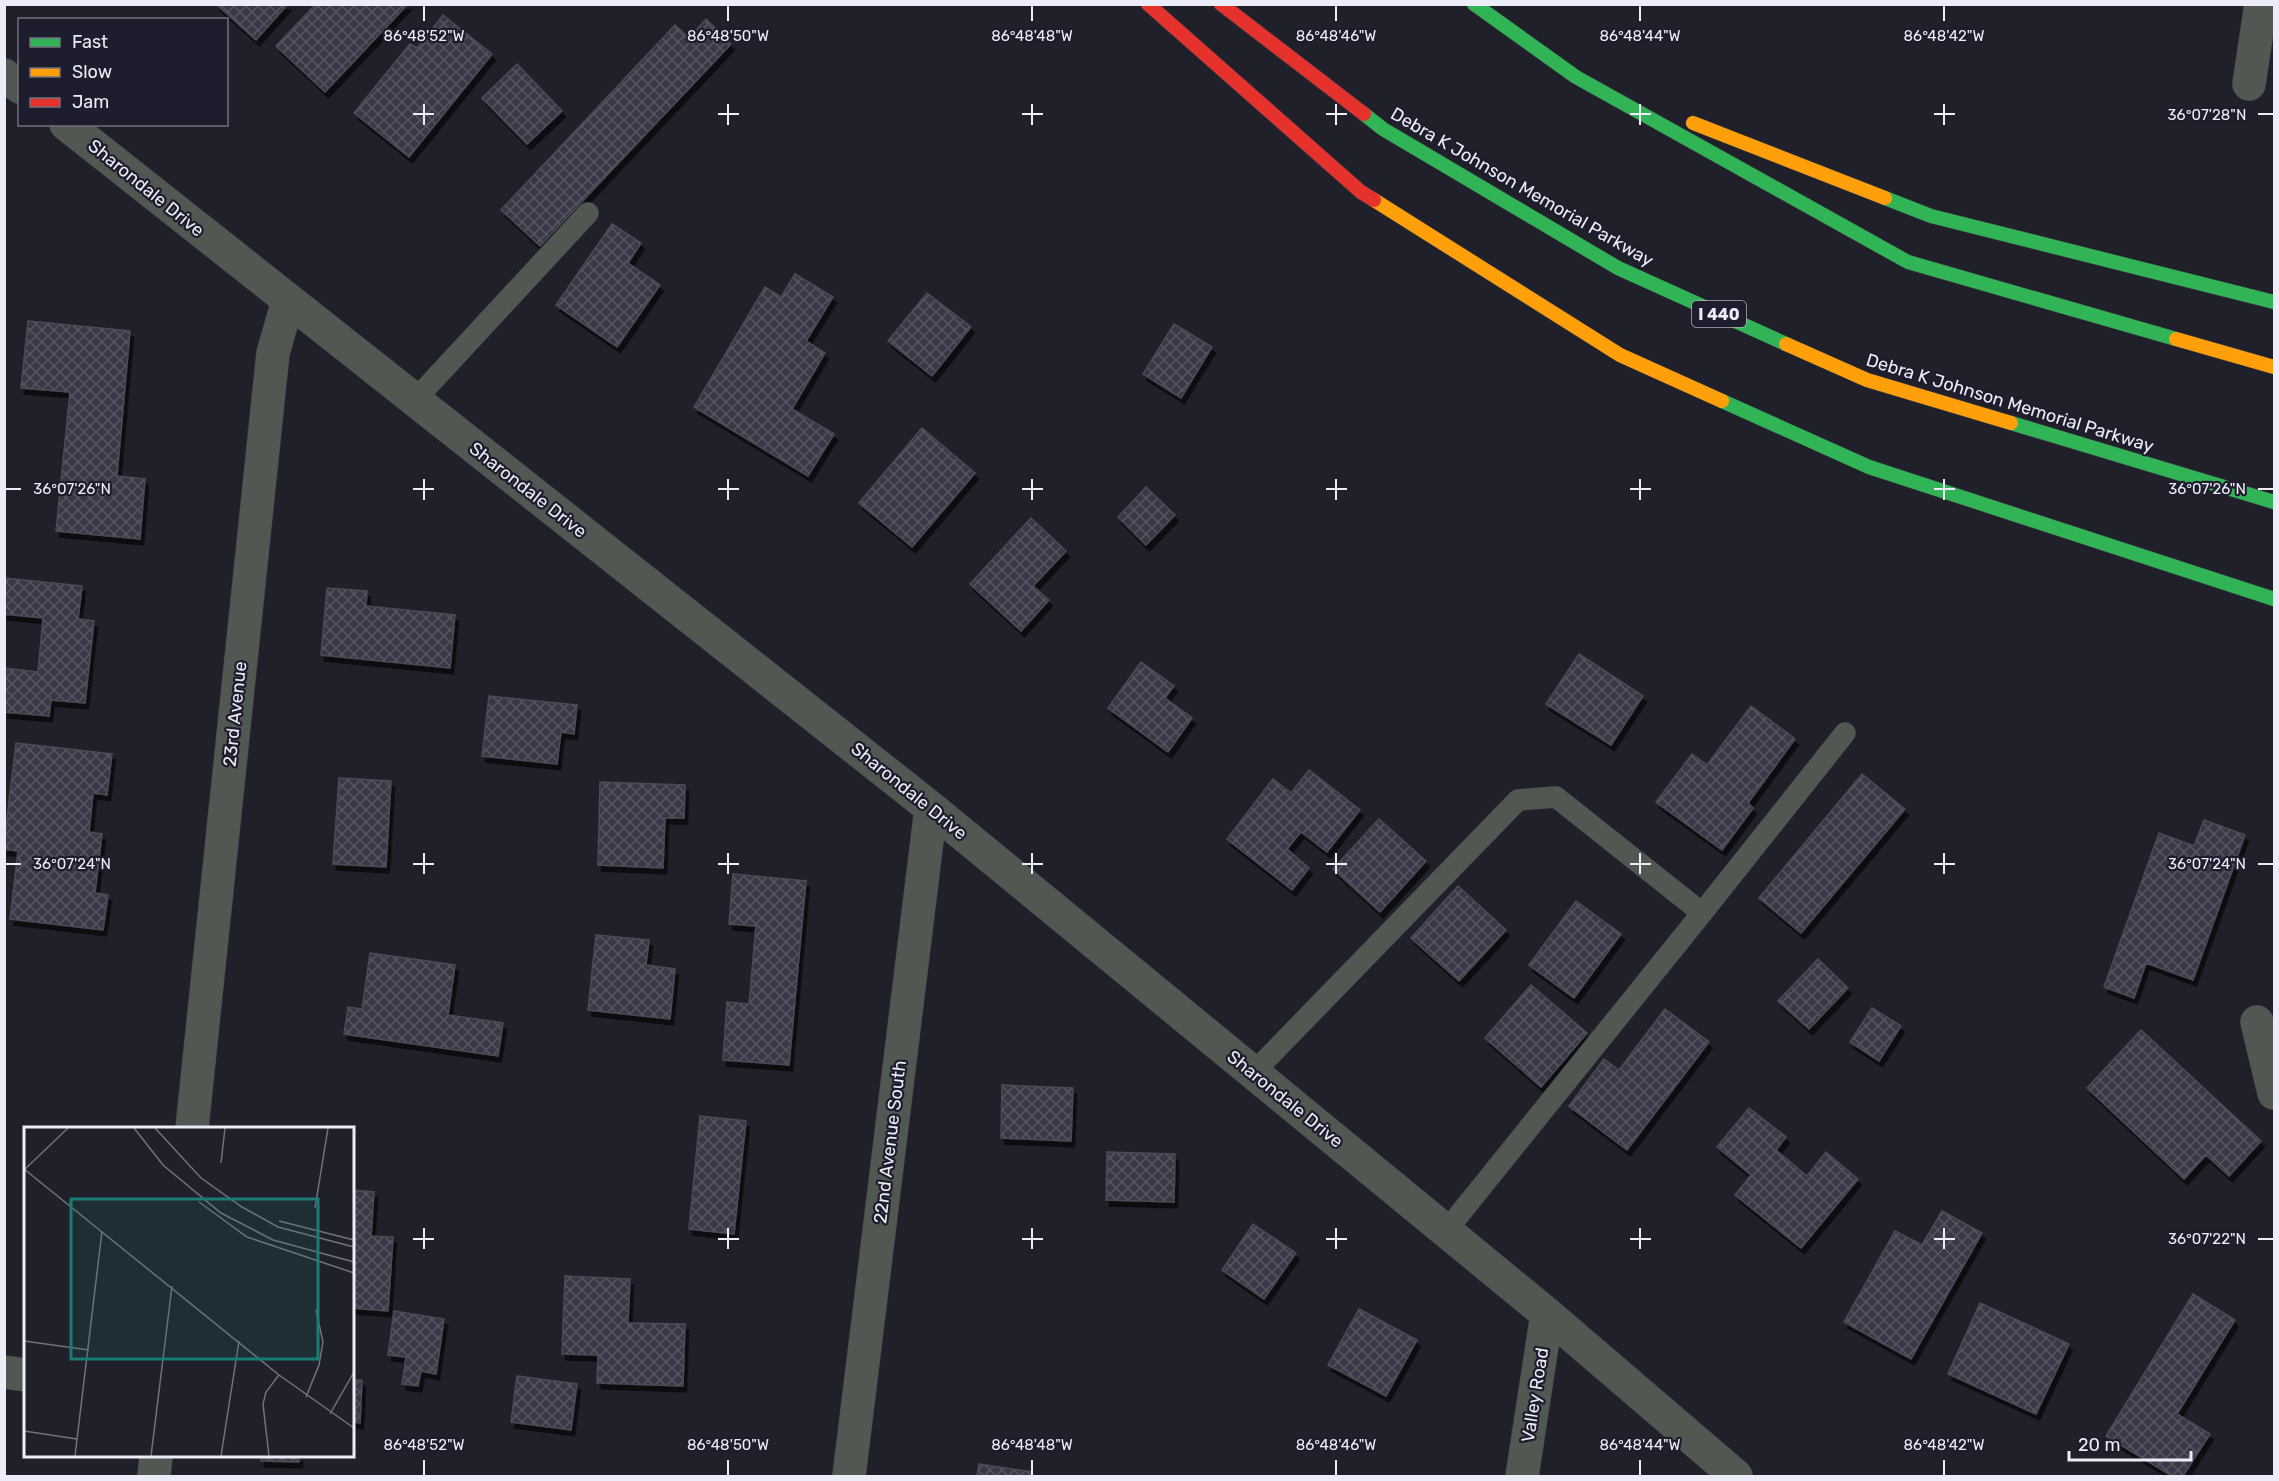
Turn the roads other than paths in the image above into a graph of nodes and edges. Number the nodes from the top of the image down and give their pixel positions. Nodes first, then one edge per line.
1 (1148, 4) edge
2 (1221, 4) edge
3 (1474, 4) edge
4 (2261, 4) edge
5 (4, 75) edge
6 (1576, 77) junction
7 (2249, 84) dead end
8 (18, 86) edge
9 (68, 126) edge
10 (588, 213) dead end
11 (288, 302) junction
12 (2274, 303) edge
13 (2274, 367) edge
14 (414, 401) junction
15 (2274, 502) edge
16 (2274, 598) edge
17 (1845, 733) dead end
18 (931, 807) junction
19 (1702, 914) junction
20 (2257, 1022) dead end
21 (1253, 1073) junction
22 (2274, 1093) edge
23 (192, 1127) edge
24 (1446, 1231) junction
25 (1547, 1314) junction
26 (4, 1372) edge
27 (24, 1375) edge
28 (156, 1457) edge
29 (154, 1476) edge
30 (849, 1476) edge
31 (1522, 1476) edge
32 (1736, 1476) edge

1 - 16 highway
2 - 15 highway, Debra K Johnson Memorial Parkway / I 440
3 - 6 highway
4 - 7 street
5 - 8 street
6 - 12 highway
6 - 13 highway
9 - 11 street, Sharondale Drive
10 - 14 lane
11 - 14 street, Sharondale Drive
11 - 23 street, 23rd Avenue
14 - 18 street, Sharondale Drive
17 - 19 lane
18 - 21 street, Sharondale Drive
18 - 30 street, 22nd Avenue South
19 - 21 lane
19 - 24 lane
20 - 22 street
21 - 24 street, Sharondale Drive
24 - 25 street, Sharondale Drive
25 - 31 street, Valley Road
25 - 32 street, Sharondale Drive
26 - 27 street
28 - 29 street

